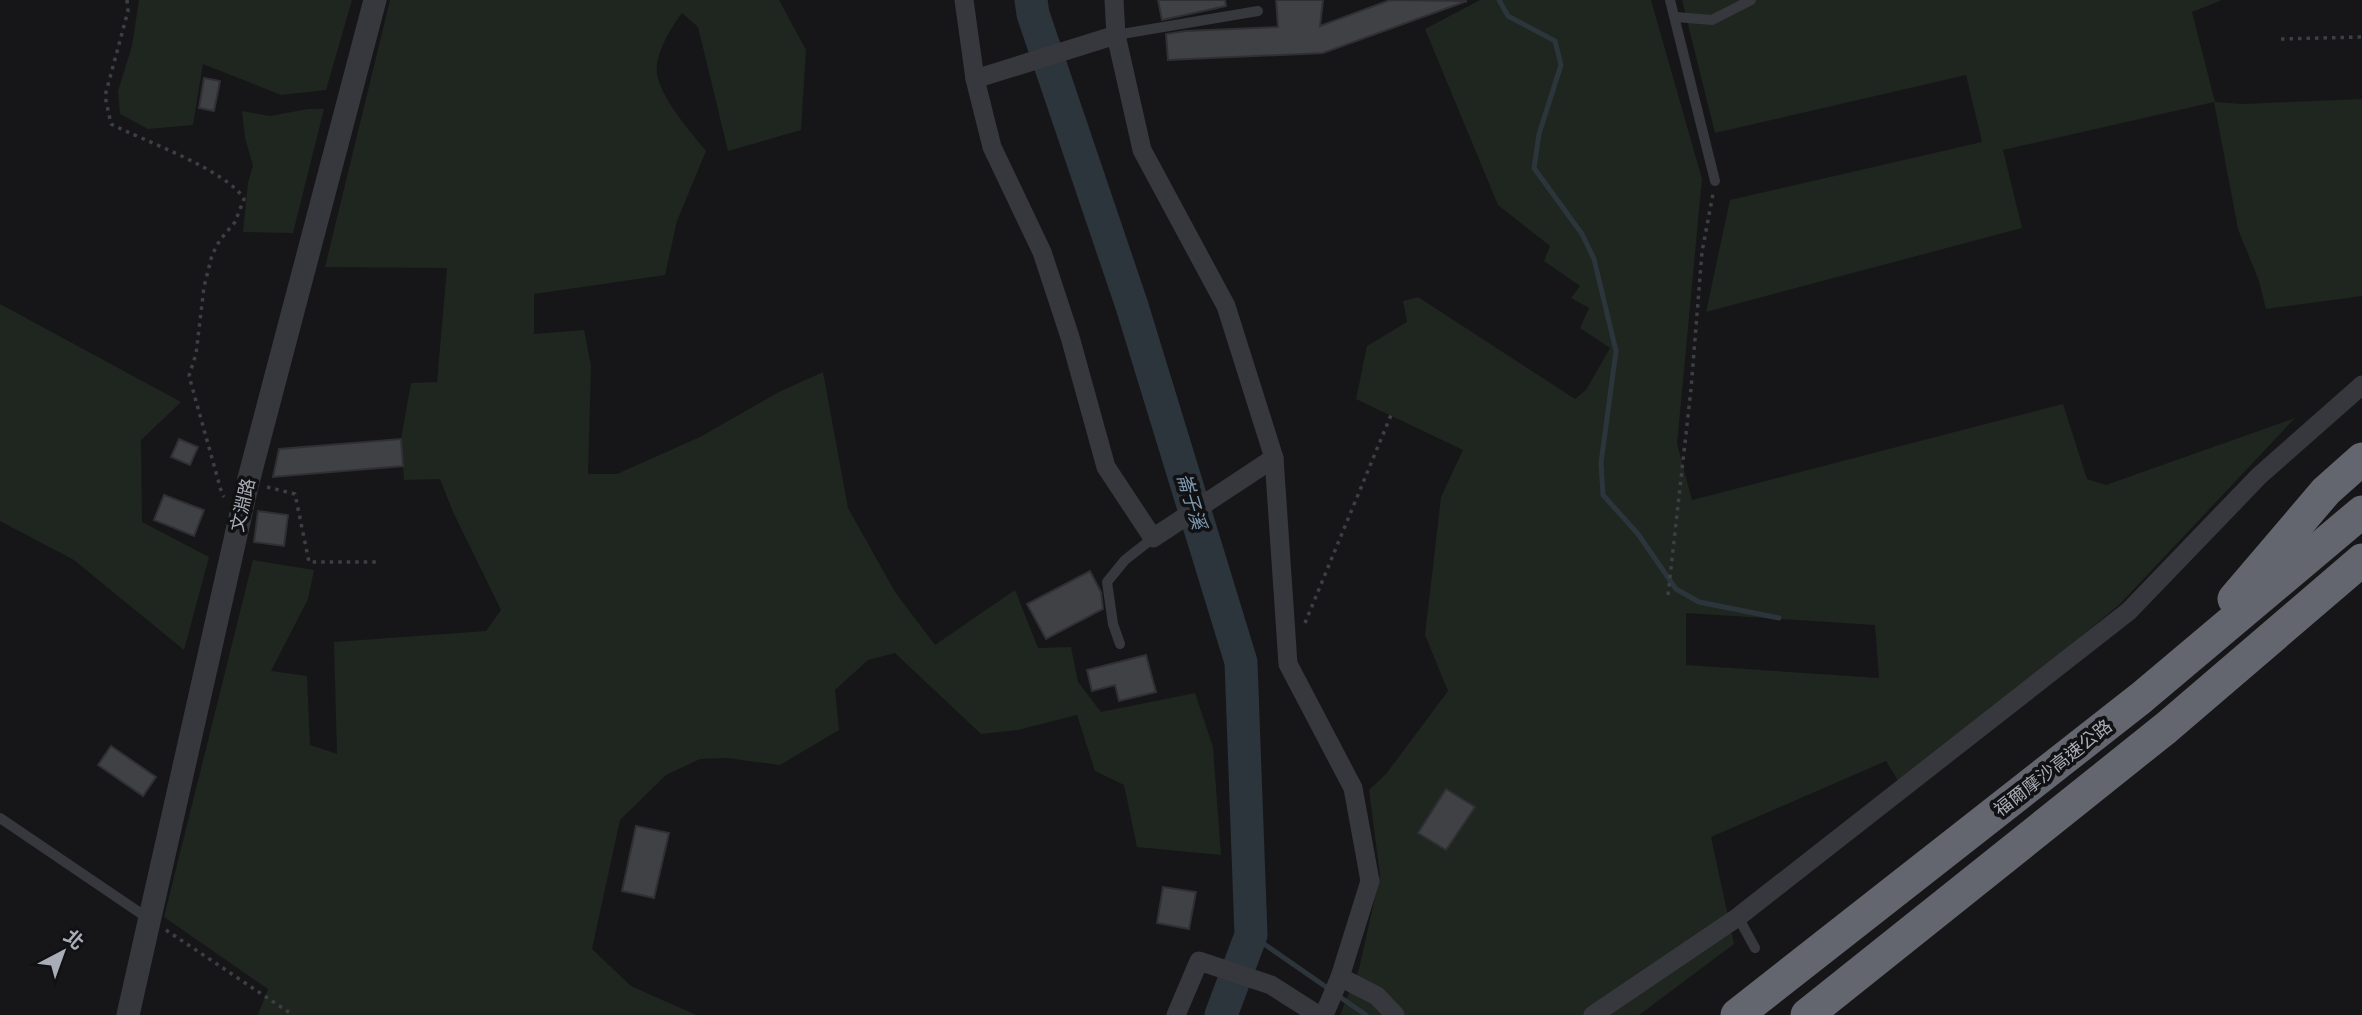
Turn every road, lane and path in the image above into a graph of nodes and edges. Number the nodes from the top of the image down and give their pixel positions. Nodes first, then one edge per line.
1 (127, 0) edge
2 (375, 0) edge
3 (964, 0) edge
4 (1114, 0) edge
5 (1671, 0) edge
6 (1751, 0) edge
7 (1258, 10) dead end
8 (1676, 16) junction
9 (1116, 36) junction
10 (2362, 37) edge
11 (2281, 39) dead end
12 (975, 79) junction
13 (1715, 181) joint
14 (2362, 385) edge
15 (1391, 415) dead end
16 (1275, 458) junction
17 (2362, 459) edge
18 (248, 482) junction
19 (2362, 512) edge
20 (241, 513) junction
21 (1153, 538) junction
22 (2362, 560) edge
23 (376, 562) dead end
24 (2362, 579) edge
25 (1668, 595) dead end
26 (1304, 627) dead end
27 (1120, 644) dead end
28 (2172, 671) junction
29 (2200, 697) junction
30 (0, 818) edge
31 (1738, 917) junction
32 (149, 920) junction
33 (1755, 948) dead end
34 (1340, 977) junction
35 (128, 1015) edge
36 (293, 1015) edge
37 (1176, 1015) edge
38 (1321, 1015) edge
39 (1395, 1015) edge
40 (1593, 1015) edge
41 (1737, 1015) edge
42 (1807, 1015) edge

1 - 20 path
2 - 18 street, 文淵路
3 - 12 street
4 - 9 street
5 - 8 lane
6 - 8 lane
7 - 9 lane
8 - 13 lane
9 - 12 street
9 - 16 street
10 - 11 path
12 - 21 street
13 - 25 path
14 - 31 street
15 - 26 path
16 - 21 street
16 - 34 street
17 - 28 highway
18 - 20 street, 文淵路
18 - 23 path
19 - 28 highway, 福爾摩沙高速公路
20 - 32 street, 文淵路
21 - 27 lane
22 - 29 highway
24 - 29 highway
28 - 41 highway, 福爾摩沙高速公路
29 - 42 highway
30 - 32 lane
31 - 33 lane
31 - 40 street
32 - 35 street, 文淵路
32 - 36 path
34 - 38 street
34 - 39 street
37 - 38 street

